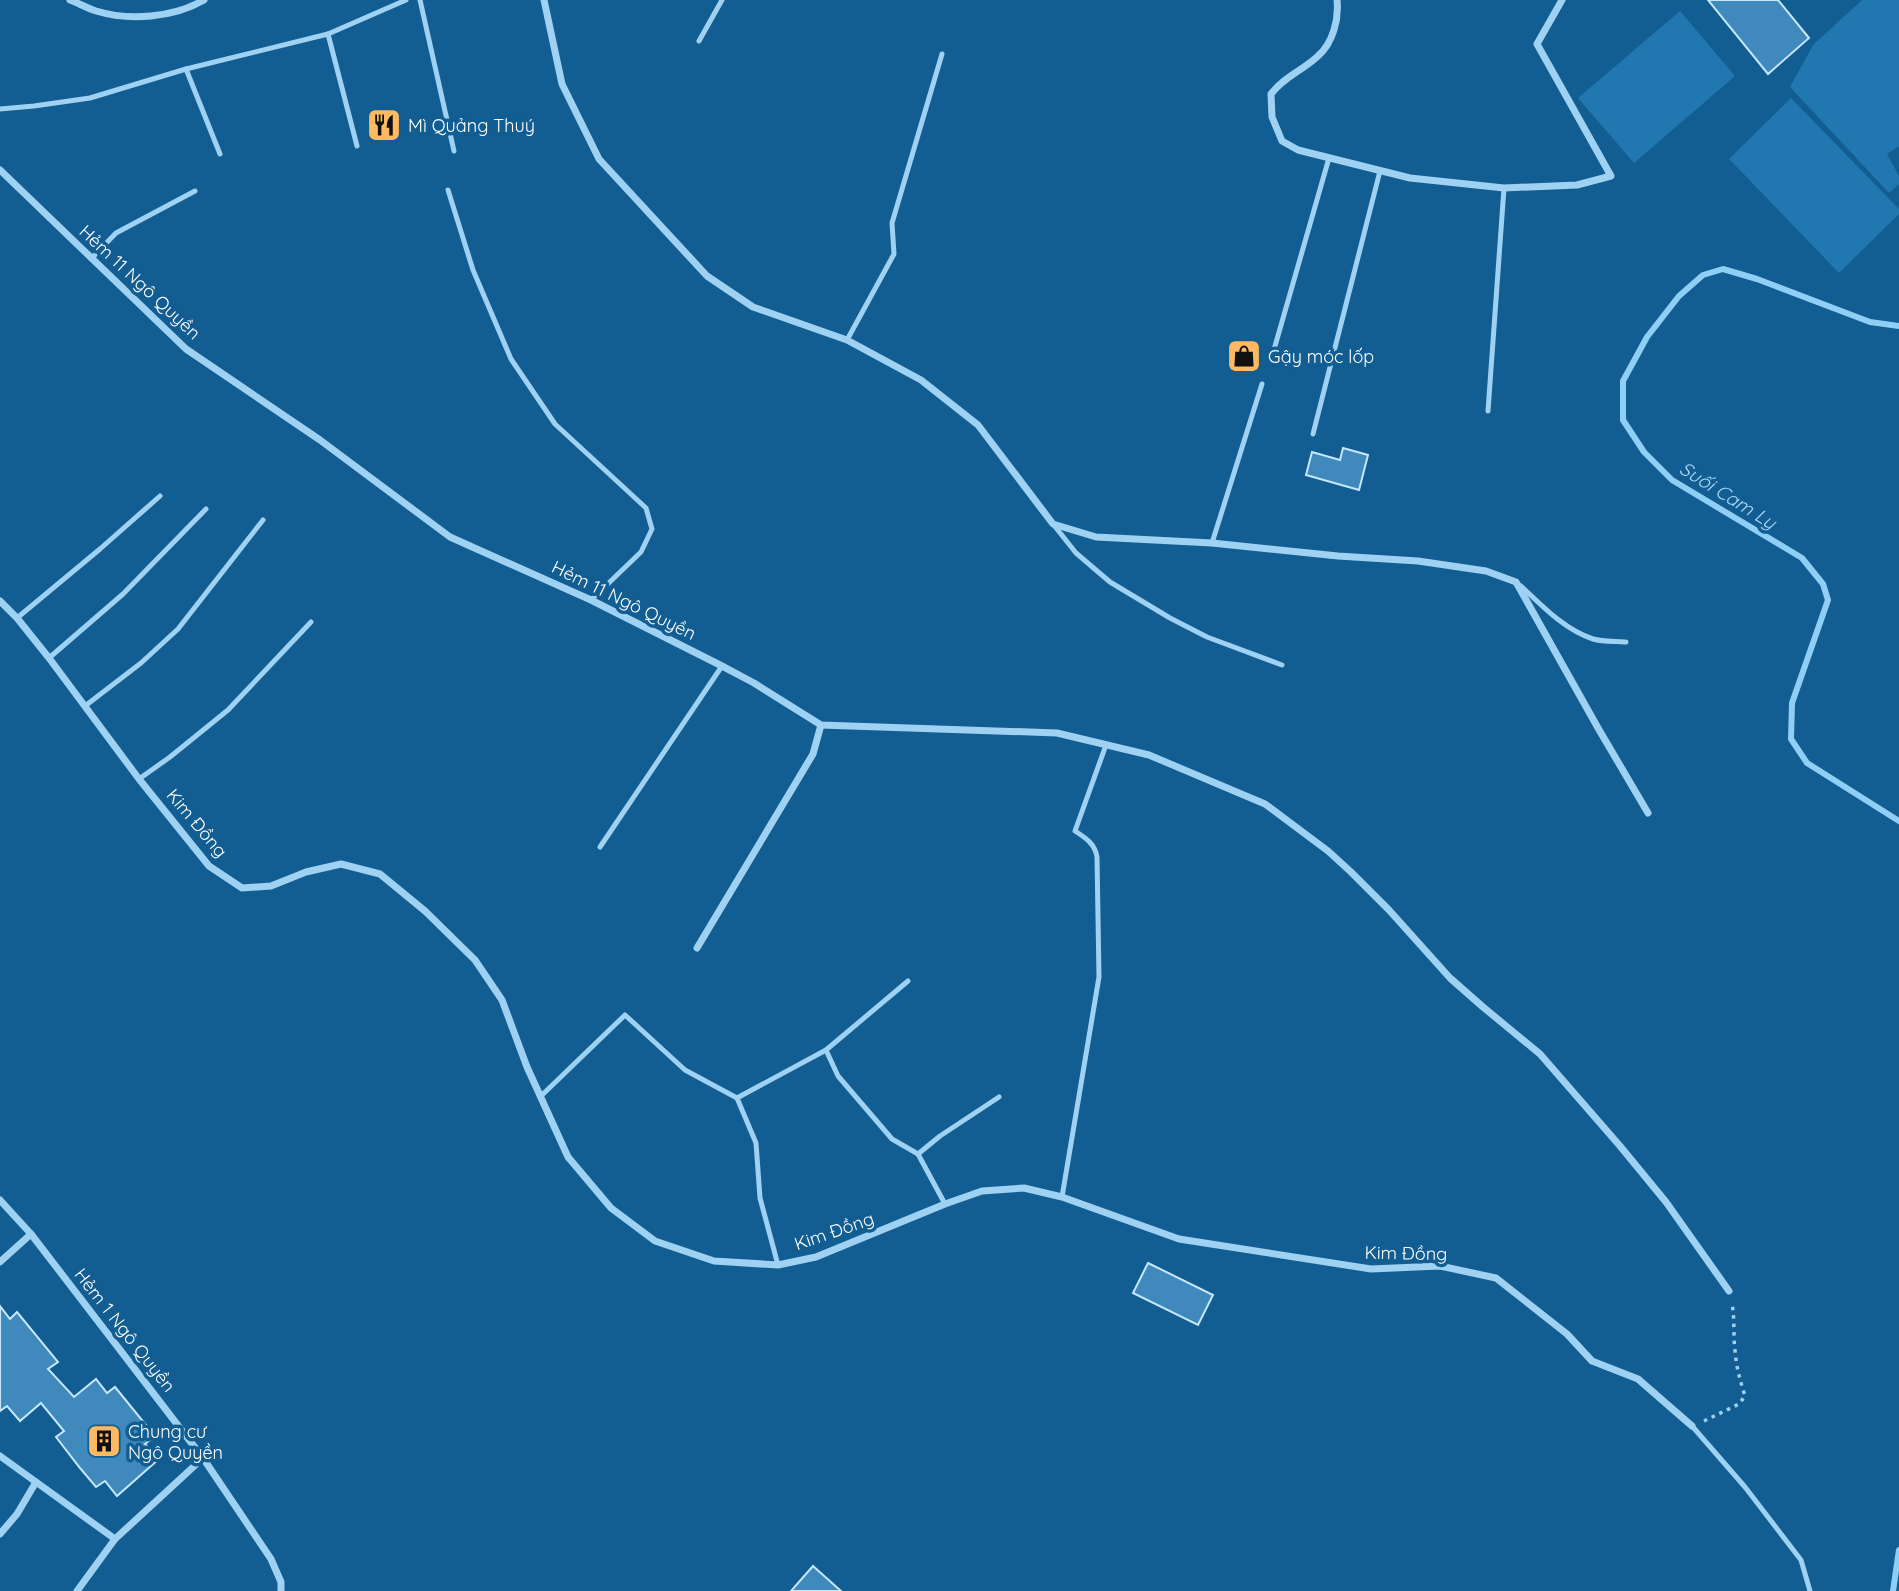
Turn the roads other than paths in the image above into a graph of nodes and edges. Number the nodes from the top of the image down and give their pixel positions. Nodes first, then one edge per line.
1 (70, 0) edge
2 (204, 0) edge
3 (406, 0) edge
4 (420, 0) edge
5 (544, 0) edge
6 (722, 0) edge
7 (1337, 0) edge
8 (1562, 0) edge
9 (328, 34) junction
10 (699, 41) dead end
11 (942, 54) dead end
12 (186, 69) junction
13 (0, 109) edge
14 (357, 146) dead end
15 (454, 151) dead end
16 (220, 153) dead end
17 (1329, 159) junction
18 (0, 170) edge
19 (1380, 171) junction
20 (1504, 188) junction
21 (448, 190) dead end
22 (195, 191) dead end
23 (91, 259) junction
24 (847, 340) junction
25 (1270, 360) dead end
26 (1262, 384) dead end
27 (1488, 411) dead end
28 (1313, 434) dead end
29 (160, 496) dead end
30 (206, 509) dead end
31 (263, 520) dead end
32 (1053, 524) junction
33 (1212, 544) junction
34 (1516, 582) junction
35 (591, 600) junction
36 (0, 601) edge
37 (17, 618) junction
38 (311, 622) dead end
39 (1626, 642) dead end
40 (49, 658) junction
41 (1282, 665) dead end
42 (722, 666) junction
43 (85, 706) junction
44 (821, 726) junction
45 (1107, 745) junction
46 (139, 779) junction
47 (1648, 813) dead end
48 (600, 847) dead end
49 (696, 948) dead end
50 (908, 981) dead end
51 (826, 1049) junction
52 (540, 1097) junction
53 (999, 1097) dead end
54 (737, 1098) junction
55 (918, 1154) junction
56 (1062, 1197) junction
57 (0, 1200) edge
58 (944, 1204) junction
59 (31, 1234) junction
60 (0, 1262) edge
61 (778, 1265) junction
62 (1729, 1291) road end
63 (1692, 1426) joint
64 (0, 1456) edge
65 (203, 1458) junction
66 (36, 1482) junction
67 (0, 1534) edge
68 (115, 1539) junction
69 (77, 1591) edge
70 (281, 1591) edge
71 (1810, 1591) edge

1 - 2 street
3 - 9 lane
4 - 15 lane
5 - 24 street
6 - 10 lane
7 - 17 street
8 - 20 street
9 - 12 lane
9 - 14 lane
11 - 24 lane
12 - 13 lane
12 - 16 lane
17 - 19 street
17 - 25 lane
18 - 23 street, Hẻm 11 Ngô Quyền
19 - 20 street
19 - 28 lane
20 - 27 lane
21 - 35 lane
22 - 23 lane
23 - 35 street, Hẻm 11 Ngô Quyền
24 - 32 street
26 - 33 lane
29 - 37 lane
30 - 40 lane
31 - 43 lane
32 - 33 street
32 - 41 lane
33 - 34 street
34 - 39 lane
34 - 47 street
35 - 42 street, Hẻm 11 Ngô Quyền
36 - 37 street, Kim Đồng
37 - 40 street, Kim Đồng
38 - 46 lane
40 - 43 street, Kim Đồng
42 - 44 street, Hẻm 11 Ngô Quyền
42 - 48 lane
43 - 46 street, Kim Đồng
44 - 45 street
44 - 49 street
45 - 56 lane
45 - 62 street
46 - 52 street, Kim Đồng
50 - 51 lane
51 - 54 lane
51 - 55 lane
52 - 54 lane
52 - 61 street, Kim Đồng
53 - 55 lane
54 - 61 lane
55 - 58 lane
56 - 58 street, Kim Đồng
56 - 63 street, Kim Đồng
57 - 59 street, Hẻm 1 Ngô Quyền
58 - 61 street, Kim Đồng
59 - 60 street
59 - 65 street, Hẻm 1 Ngô Quyền
63 - 71 lane
64 - 66 street
65 - 68 street
65 - 70 street, Hẻm 1 Ngô Quyền
66 - 67 street
66 - 68 street
68 - 69 street

